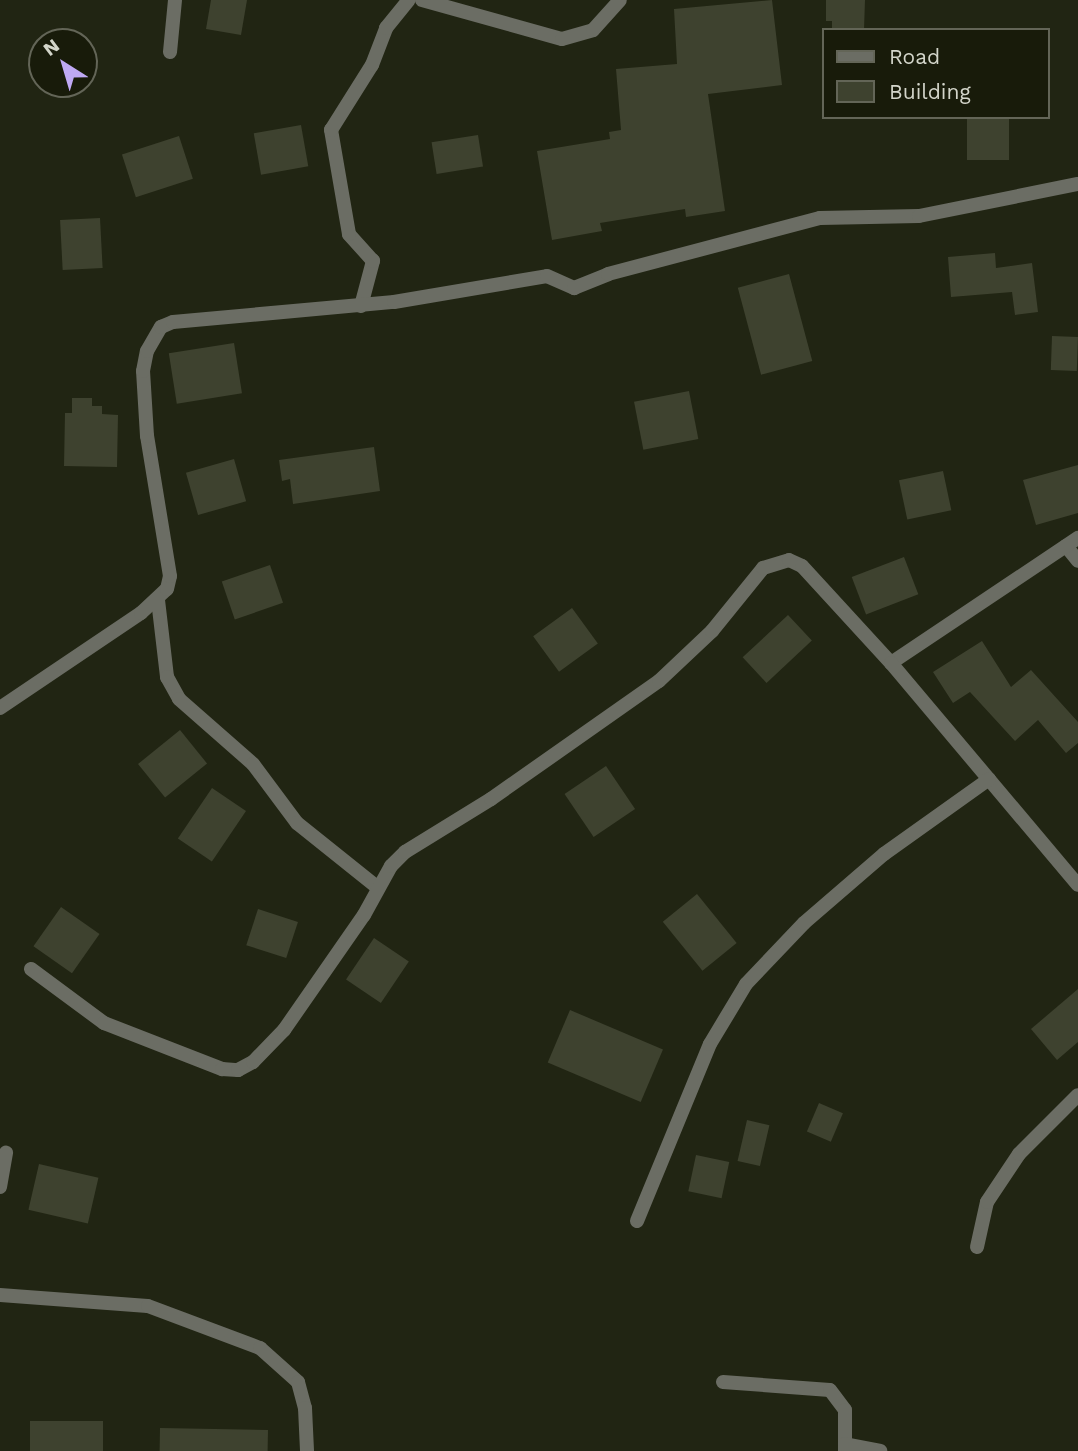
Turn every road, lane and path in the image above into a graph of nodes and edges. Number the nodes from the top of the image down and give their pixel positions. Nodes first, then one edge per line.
1 (175, 0) edge
2 (409, 0) edge
3 (422, 0) edge
4 (620, 0) edge
5 (170, 52) dead end
6 (1078, 184) edge
7 (361, 306) junction
8 (1072, 542) edge
9 (1078, 561) edge
10 (158, 600) junction
11 (891, 663) junction
12 (0, 708) edge
13 (989, 779) junction
14 (1078, 885) edge
15 (378, 888) junction
16 (31, 969) dead end
17 (1078, 1095) edge
18 (6, 1153) dead end
19 (0, 1187) edge
20 (637, 1221) dead end
21 (977, 1247) dead end
22 (0, 1294) edge
23 (723, 1382) dead end
24 (845, 1448) edge
25 (307, 1451) edge
26 (880, 1451) edge

1 - 5 street
2 - 7 street
3 - 4 street
6 - 7 street
7 - 10 street
8 - 9 street
8 - 11 street
10 - 12 street
10 - 15 street
11 - 13 street
11 - 15 street
13 - 14 street
13 - 20 street
15 - 16 street
17 - 21 street
18 - 19 street
22 - 25 street
23 - 24 street
24 - 26 street

